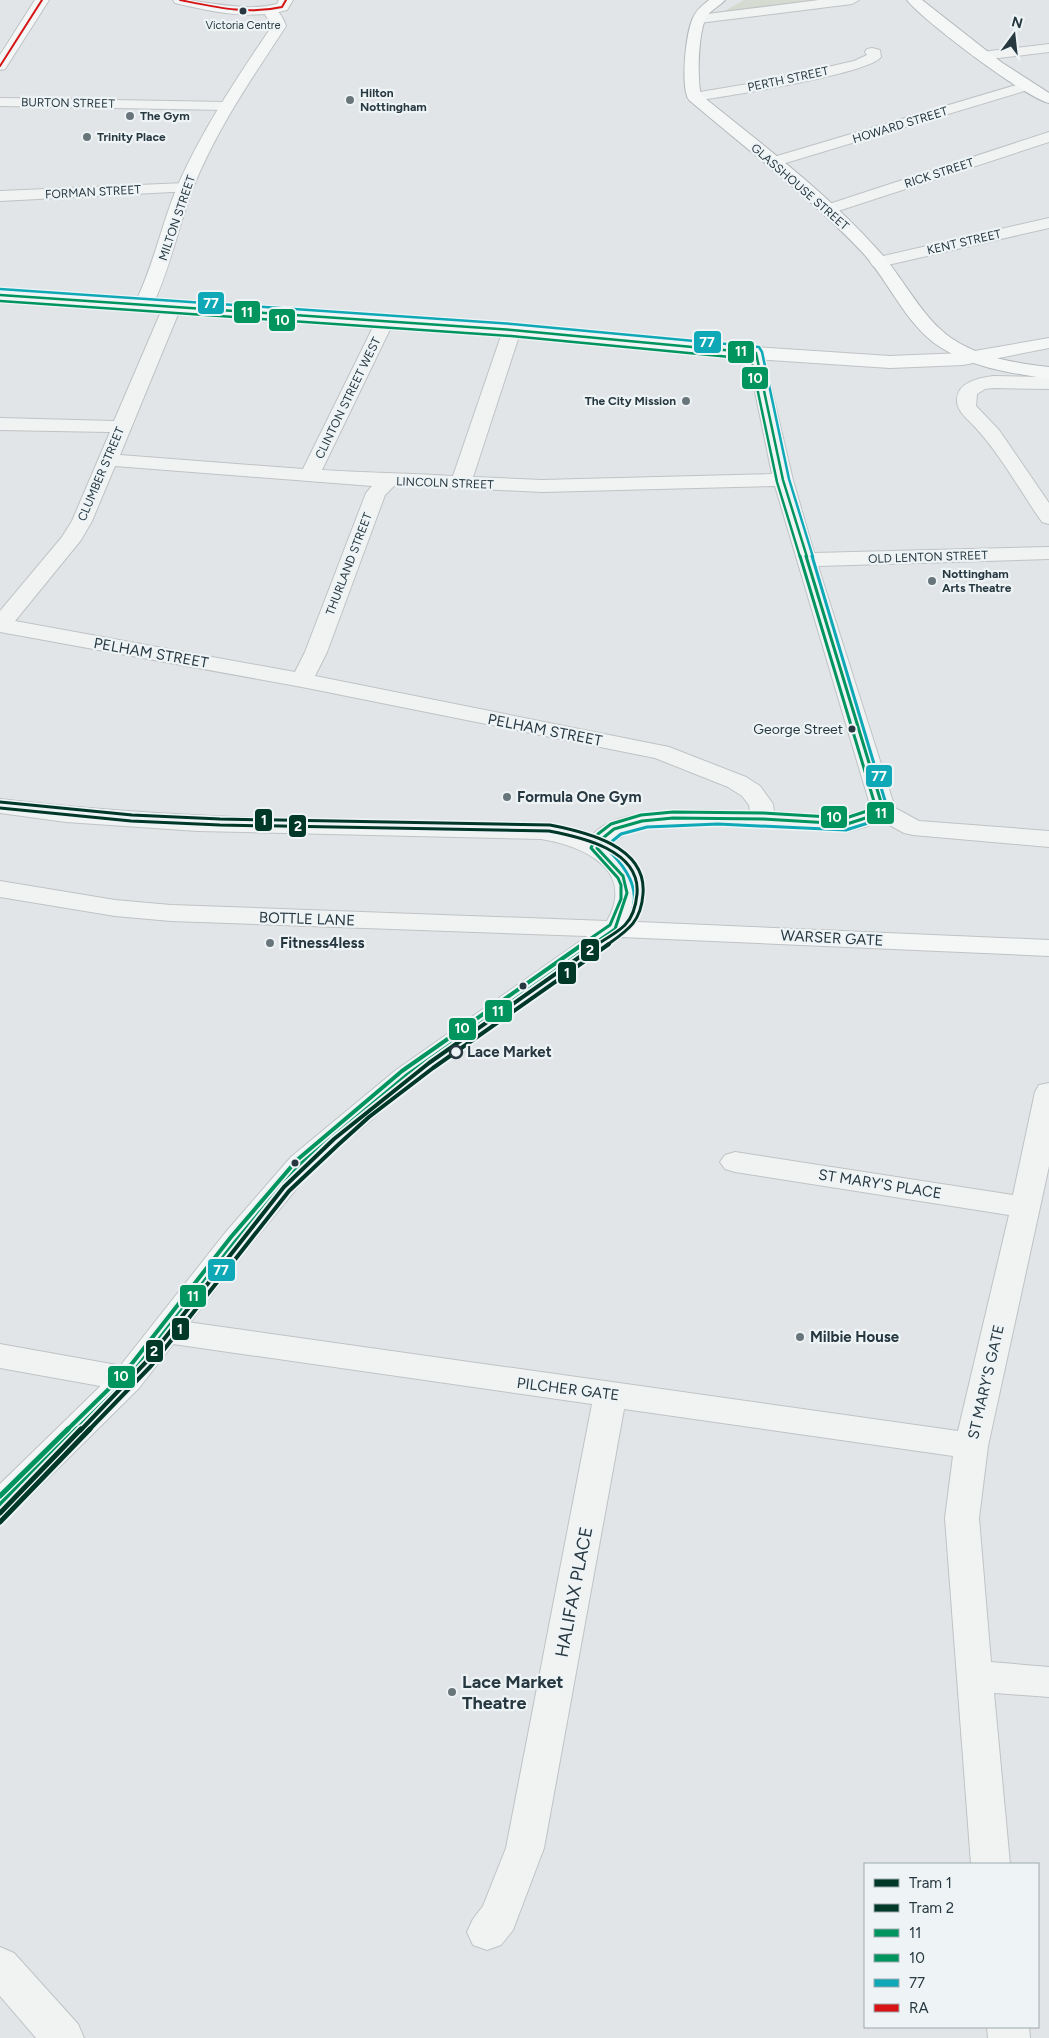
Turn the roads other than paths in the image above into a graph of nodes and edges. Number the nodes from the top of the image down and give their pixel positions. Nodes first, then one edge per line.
1 (42, 0) edge
2 (180, 0) edge
3 (286, 0) edge
4 (718, 0) edge
5 (852, 0) edge
6 (914, 0) edge
7 (270, 11) junction
8 (699, 19) junction
9 (1049, 48) edge
10 (872, 52) dead end
11 (982, 56) junction
12 (0, 66) edge
13 (1026, 86) junction
14 (694, 97) junction
15 (1049, 99) edge
16 (0, 102) edge
17 (226, 106) junction
18 (1049, 137) edge
19 (773, 162) junction
20 (185, 188) junction
21 (0, 196) edge
22 (829, 209) junction
23 (1049, 223) edge
24 (879, 262) junction
25 (0, 295) edge
26 (144, 304) junction
27 (172, 306) junction
28 (385, 321) junction
29 (512, 330) junction
30 (938, 336) junction
31 (1049, 343) edge
32 (756, 353) junction
33 (975, 357) junction
34 (833, 359) junction
35 (1049, 373) edge
36 (1049, 383) edge
37 (0, 424) edge
38 (122, 427) junction
39 (108, 460) junction
40 (310, 475) junction
41 (783, 480) junction
42 (388, 481) junction
43 (461, 483) junction
44 (1049, 518) edge
45 (1049, 553) edge
46 (806, 560) junction
47 (0, 624) edge
48 (302, 680) junction
49 (2, 808) edge
50 (884, 812) junction
51 (762, 819) junction
52 (1049, 839) edge
53 (597, 848) junction
54 (0, 889) edge
55 (615, 929) junction
56 (1049, 948) edge
57 (1049, 1092) edge
58 (735, 1162) dead end
59 (1026, 1207) junction
60 (166, 1332) junction
61 (0, 1356) edge
62 (128, 1378) junction
63 (610, 1395) junction
64 (971, 1446) junction
65 (0, 1504) edge
66 (974, 1676) junction
67 (1049, 1682) edge
68 (991, 1863) edge
69 (487, 1932) dead end
70 (0, 1966) edge
71 (63, 2038) edge

1 - 12 main road
2 - 7 main road
3 - 7 main road
4 - 8 main road
5 - 8 street
6 - 11 main road
7 - 17 main road, MILTON STREET
8 - 14 main road
9 - 11 street
10 - 14 street, PERTH STREET
11 - 13 main road
13 - 15 main road
13 - 19 street, HOWARD STREET
14 - 19 main road, GLASSHOUSE STREET
16 - 17 street, BURTON STREET
17 - 20 main road, MILTON STREET
18 - 22 street, RICK STREET
19 - 22 main road, GLASSHOUSE STREET
20 - 21 street, FORMAN STREET
20 - 26 main road, MILTON STREET
22 - 24 main road, GLASSHOUSE STREET
23 - 24 street, KENT STREET
24 - 30 main road, GLASSHOUSE STREET
25 - 26 main road
26 - 27 main road
27 - 28 main road
27 - 38 street, CLUMBER STREET
28 - 29 main road
28 - 40 street, CLINTON STREET WEST
29 - 32 main road
29 - 43 street
30 - 33 main road, GLASSHOUSE STREET
30 - 34 main road
31 - 33 main road
32 - 34 main road
32 - 41 street
33 - 34 main road
33 - 35 main road
36 - 44 street
37 - 38 street
38 - 39 street, CLUMBER STREET
39 - 40 street, LINCOLN STREET
39 - 47 street, CLUMBER STREET
40 - 42 street, LINCOLN STREET
41 - 43 street, LINCOLN STREET
41 - 46 street
42 - 43 street, LINCOLN STREET
42 - 48 street, THURLAND STREET
45 - 46 street, OLD LENTON STREET
46 - 50 street
47 - 48 street, PELHAM STREET
48 - 51 street, PELHAM STREET
49 - 53 street
50 - 51 street
50 - 52 street
51 - 53 street
53 - 55 street
54 - 55 street, BOTTLE LANE
55 - 56 main road, WARSER GATE
55 - 60 main road
57 - 59 street, ST MARY'S GATE
58 - 59 street, ST MARY'S PLACE
59 - 64 street, ST MARY'S GATE
60 - 62 main road
60 - 63 street, PILCHER GATE
61 - 62 street
62 - 65 main road
63 - 64 street, PILCHER GATE
63 - 69 street, HALIFAX PLACE
64 - 66 street, ST MARY'S GATE
66 - 67 street
66 - 68 street, ST MARY'S GATE
70 - 71 street

